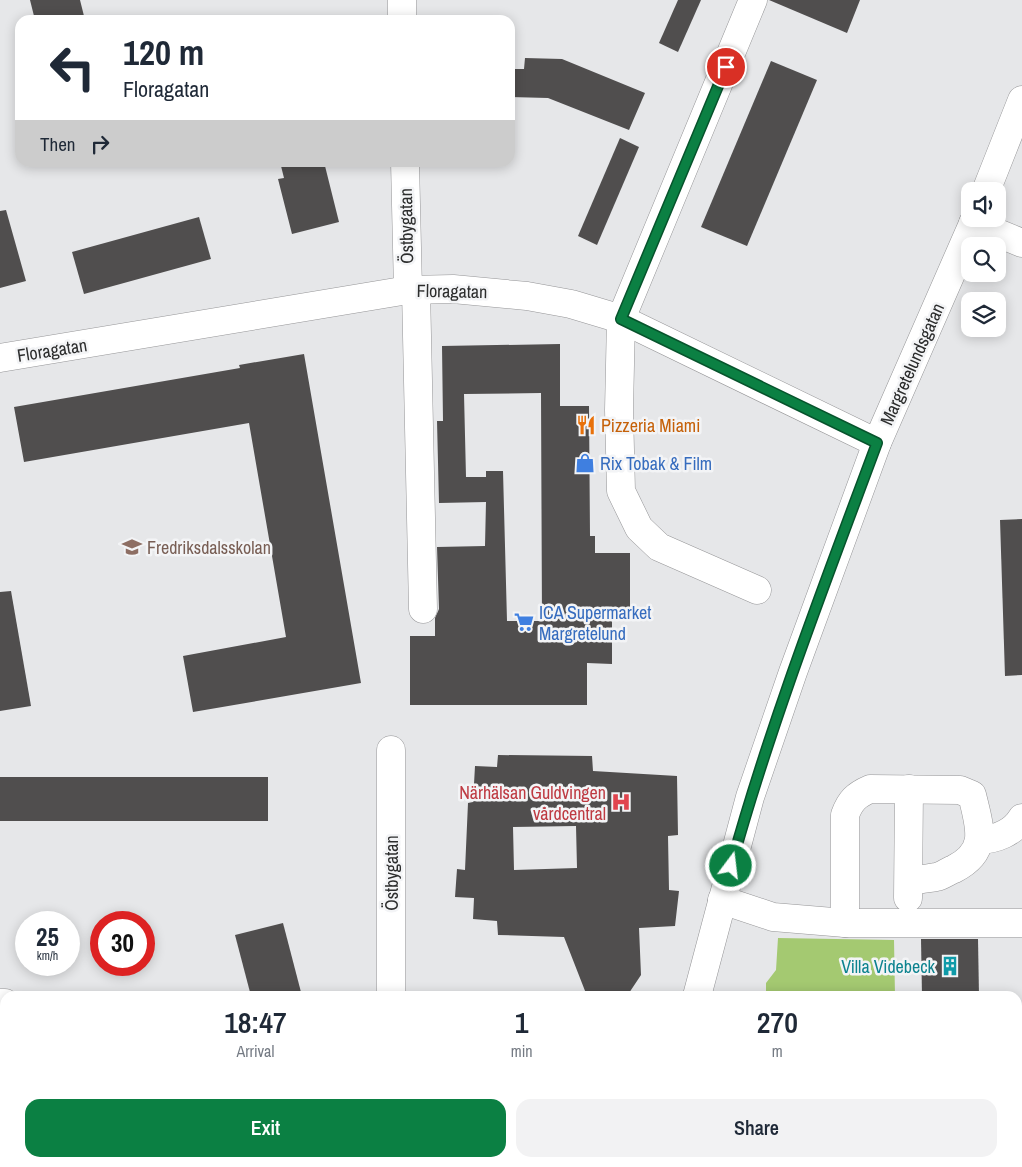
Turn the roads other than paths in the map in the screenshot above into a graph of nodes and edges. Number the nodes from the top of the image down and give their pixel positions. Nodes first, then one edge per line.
1 (402, 0) edge
2 (754, 0) edge
3 (402, 15) edge
4 (1022, 100) edge
5 (405, 167) edge
6 (990, 182) edge
7 (971, 227) edge
8 (987, 227) edge
9 (1022, 243) edge
10 (412, 290) junction
11 (621, 319) junction
12 (0, 358) edge
13 (877, 443) junction
14 (757, 590) dead end
15 (423, 609) dead end
16 (391, 750) dead end
17 (909, 789) junction
18 (1022, 818) edge
19 (980, 840) junction
20 (910, 883) junction
21 (722, 900) junction
22 (845, 923) junction
23 (906, 923) junction
24 (1022, 924) edge
25 (391, 991) edge
26 (698, 991) edge

1 - 3 street
2 - 11 street
4 - 6 street
5 - 10 street, Östbygatan
7 - 13 street, Margretelundsgatan
8 - 9 street
10 - 11 street, Floragatan
10 - 12 street, Floragatan
10 - 15 street, Östbygatan
11 - 13 street, Floragatan
11 - 14 street
13 - 21 street, Margretelundsgatan
16 - 25 street, Östbygatan
17 - 19 street
17 - 20 street
17 - 22 street
18 - 19 street
19 - 20 street
20 - 23 street
21 - 22 street
21 - 26 street, Margretelundsgatan
22 - 23 street
23 - 24 street

